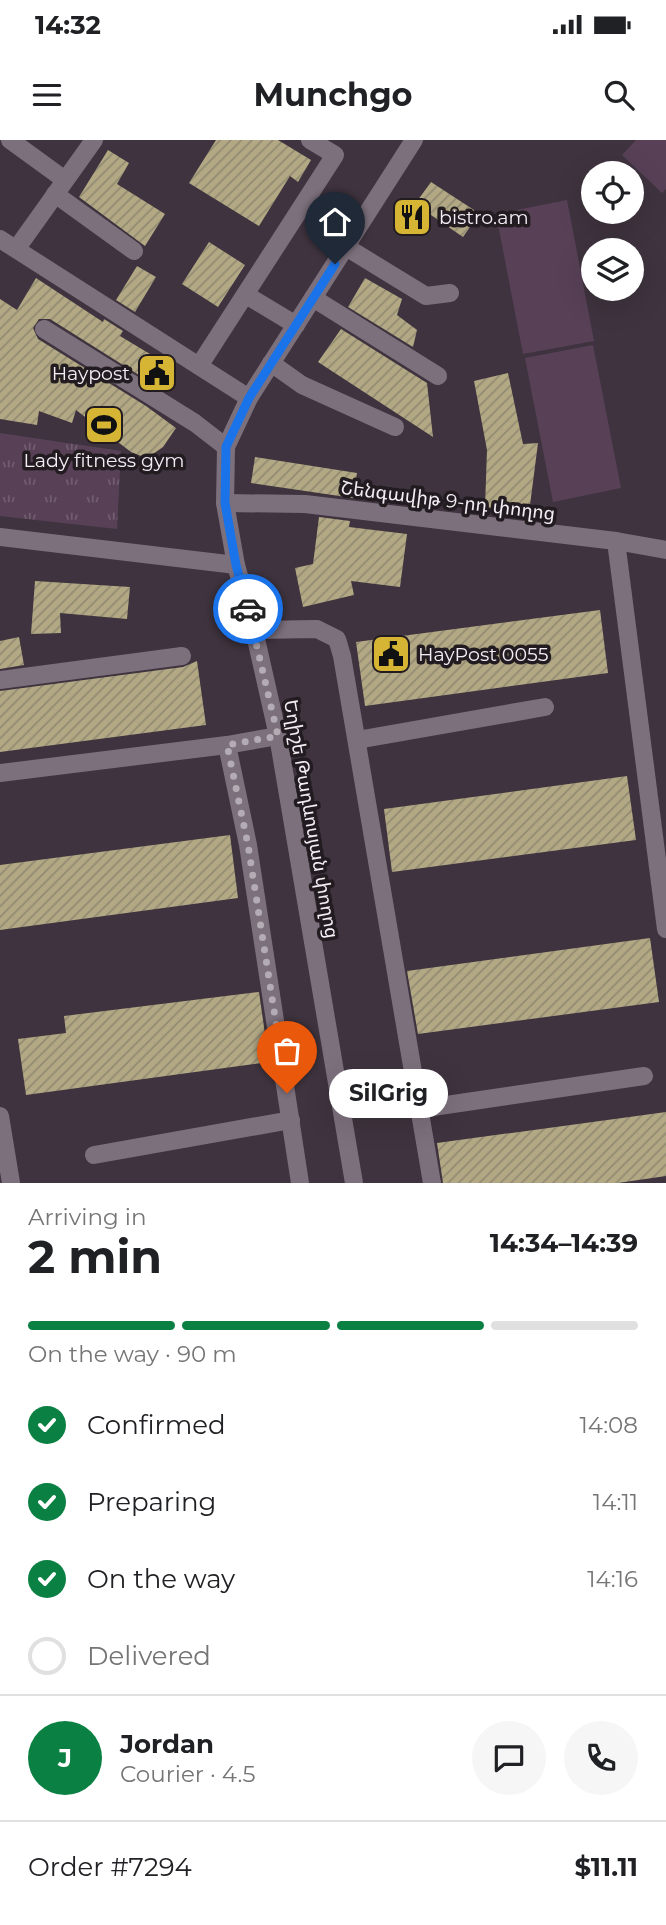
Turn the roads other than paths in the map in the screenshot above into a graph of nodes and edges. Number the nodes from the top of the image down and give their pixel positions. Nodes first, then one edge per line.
1 (10, 140) edge
2 (94, 140) edge
3 (310, 140) edge
4 (414, 140) edge
5 (60, 187) junction
6 (0, 239) edge
7 (346, 247) junction
8 (17, 248) junction
9 (134, 251) dead end
10 (450, 293) dead end
11 (246, 295) junction
12 (313, 298) junction
13 (296, 325) junction
14 (44, 329) dead end
15 (271, 363) junction
16 (199, 366) junction
17 (438, 376) dead end
18 (249, 398) junction
19 (395, 427) dead end
20 (226, 447) junction
21 (225, 503) junction
22 (0, 537) edge
23 (616, 541) junction
24 (666, 550) edge
25 (236, 565) junction
26 (254, 630) junction
27 (182, 656) dead end
28 (0, 680) edge
29 (545, 707) dead end
30 (278, 736) junction
31 (357, 740) junction
32 (227, 745) junction
33 (0, 773) edge
34 (659, 813) edge
35 (666, 929) edge
36 (644, 1076) dead end
37 (419, 1109) junction
38 (0, 1116) edge
39 (291, 1120) junction
40 (94, 1155) dead end
41 (11, 1183) edge
42 (300, 1183) edge
43 (354, 1183) edge
44 (432, 1183) edge

1 - 5 street
2 - 5 street
3 - 11 street
4 - 7 street, Եղիշե Թադևոսյան փողոց
5 - 8 street
5 - 9 street
6 - 8 street
7 - 10 street
7 - 12 street, Եղիշե Թադևոսյան փողոց
8 - 16 street
11 - 13 street
11 - 16 street
12 - 13 street, Եղիշե Թադևոսյան փողոց
12 - 17 street
13 - 15 street, Եղիշե Թադևոսյան փողոց
14 - 20 street
15 - 18 street, Եղիշե Թադևոսյան փողոց
15 - 19 street
16 - 18 street
18 - 20 street, Եղիշե Թադևոսյան փողոց
20 - 21 street, Եղիշե Թադևոսյան փողոց
21 - 23 street, Շենգավիթ 9-րդ փողոց
21 - 25 street, Եղիշե Թադևոսյան փողոց
22 - 25 street
23 - 24 street, Շենգավիթ 9-րդ փողոց
23 - 34 street
25 - 26 street, Եղիշե Թադևոսյան փողոց
26 - 30 street, Եղիշե Թադևոսյան փողոց
26 - 31 street
27 - 28 street
29 - 31 street
30 - 32 street
30 - 43 street, Եղիշե Թադևոսյան փողոց
31 - 37 street
32 - 33 street
32 - 39 street
34 - 35 street
36 - 37 street
37 - 44 street
38 - 41 street
39 - 40 street
39 - 42 street

